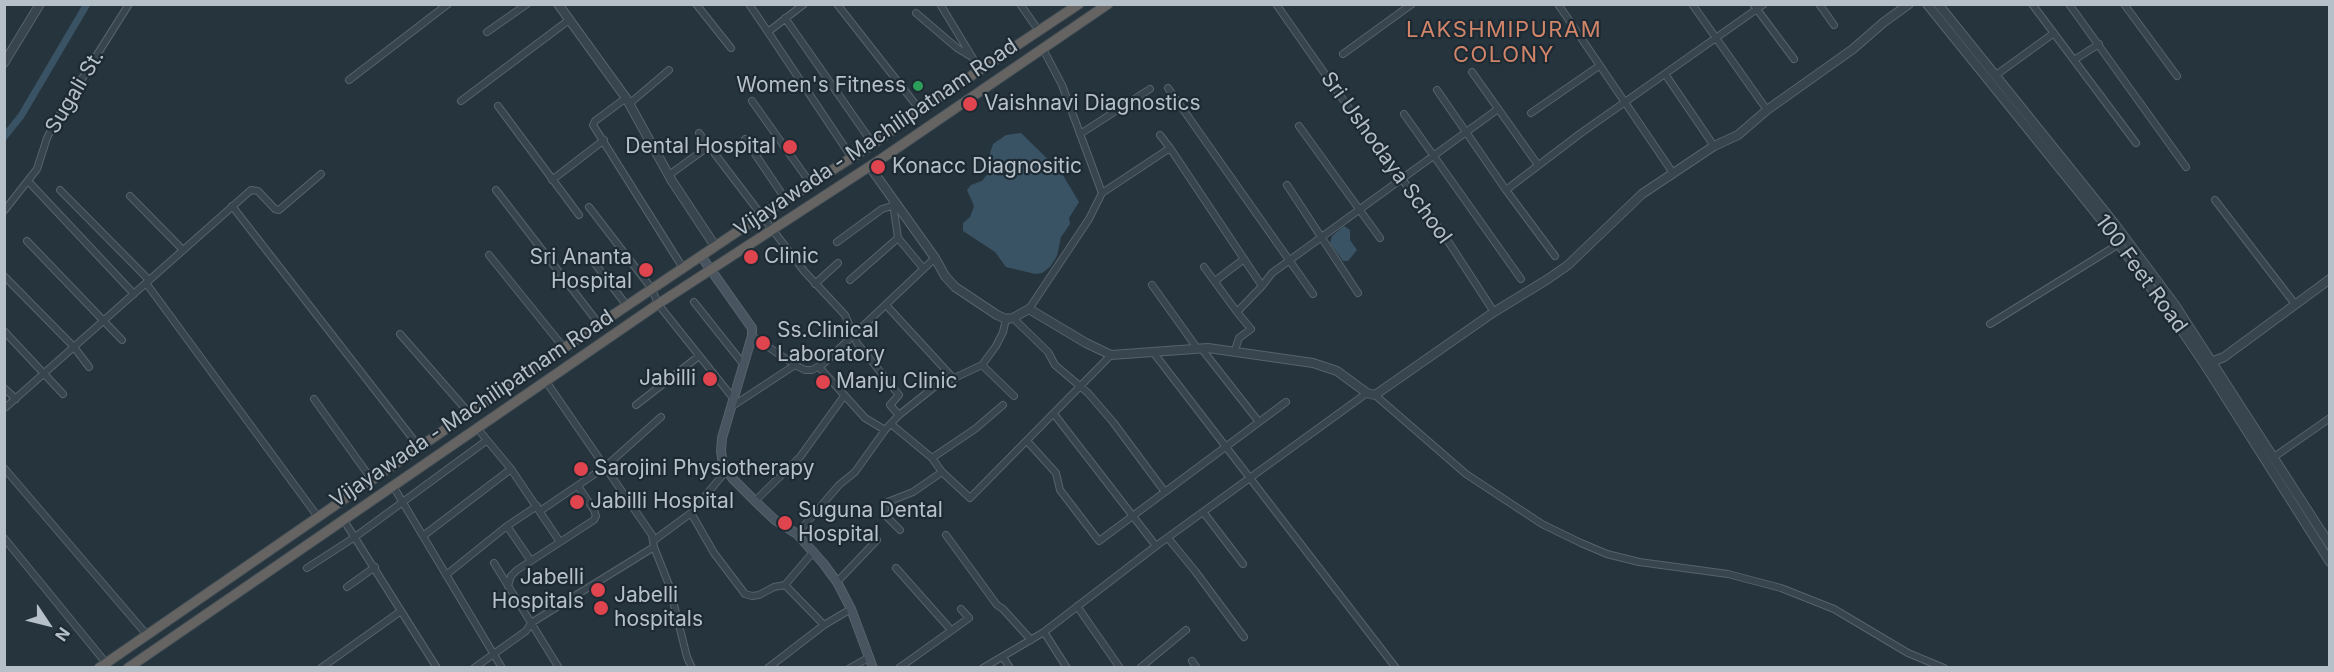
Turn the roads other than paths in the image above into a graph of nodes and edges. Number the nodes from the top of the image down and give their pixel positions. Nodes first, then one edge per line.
1 (40, 4) edge
2 (129, 4) edge
3 (448, 4) edge
4 (527, 4) edge
5 (558, 4) edge
6 (696, 4) edge
7 (749, 4) edge
8 (804, 4) edge
9 (837, 4) edge
10 (940, 4) edge
11 (1020, 4) edge
12 (1079, 4) edge
13 (1108, 4) edge
14 (1276, 4) edge
15 (1412, 4) edge
16 (1558, 4) edge
17 (1692, 4) edge
18 (1764, 4) edge
19 (1819, 4) edge
20 (1910, 4) edge
21 (1927, 4) edge
22 (1938, 4) edge
23 (2032, 4) edge
24 (2069, 4) edge
25 (2124, 4) edge
26 (1755, 7) edge
27 (916, 13) dead end
28 (785, 18) junction
29 (569, 20) junction
30 (1834, 26) dead end
31 (487, 32) dead end
32 (768, 32) junction
33 (1039, 32) junction
34 (2054, 33) junction
35 (1716, 39) junction
36 (2099, 44) junction
37 (731, 48) dead end
38 (1043, 49) junction
39 (1343, 54) dead end
40 (973, 58) junction
41 (1794, 59) dead end
42 (2074, 60) junction
43 (4, 63) edge
44 (1599, 66) junction
45 (669, 70) dead end
46 (980, 70) junction
47 (1472, 72) dead end
48 (1665, 74) junction
49 (1996, 75) junction
50 (2177, 76) dead end
51 (349, 80) dead end
52 (1168, 88) dead end
53 (1150, 89) dead end
54 (1437, 90) dead end
55 (461, 100) dead end
56 (627, 101) junction
57 (752, 101) dead end
58 (1625, 102) junction
59 (498, 106) dead end
60 (1498, 109) junction
61 (920, 110) junction
62 (1767, 110) junction
63 (1531, 113) dead end
64 (1404, 114) dead end
65 (1299, 126) dead end
66 (699, 133) dead end
67 (1466, 133) junction
68 (1080, 134) junction
69 (1160, 135) dead end
70 (745, 139) dead end
71 (604, 140) junction
72 (2136, 143) dead end
73 (873, 144) junction
74 (709, 146) junction
75 (1714, 146) junction
76 (1170, 148) junction
77 (1434, 155) junction
78 (852, 158) junction
79 (1538, 165) junction
80 (870, 167) junction
81 (2186, 167) dead end
82 (1673, 173) junction
83 (321, 174) dead end
84 (669, 175) junction
85 (1402, 179) junction
86 (552, 180) junction
87 (28, 181) junction
88 (811, 184) junction
89 (1287, 185) dead end
90 (1506, 189) junction
91 (60, 190) dead end
92 (496, 190) dead end
93 (1102, 193) junction
94 (130, 196) dead end
95 (786, 200) junction
96 (2215, 200) dead end
97 (893, 203) junction
98 (232, 206) junction
99 (589, 207) dead end
100 (1361, 210) junction
101 (4, 211) edge
102 (579, 214) dead end
103 (762, 215) junction
104 (771, 230) junction
105 (898, 238) junction
106 (1322, 238) junction
107 (1380, 238) dead end
108 (27, 241) dead end
109 (837, 242) dead end
110 (2119, 244) junction
111 (715, 246) junction
112 (183, 250) junction
113 (489, 255) dead end
114 (701, 256) junction
115 (1555, 256) dead end
116 (935, 258) junction
117 (1244, 259) junction
118 (1289, 259) junction
119 (593, 261) dead end
120 (837, 262) dead end
121 (1204, 267) dead end
122 (683, 268) junction
123 (923, 268) junction
124 (710, 270) junction
125 (4, 276) edge
126 (1521, 279) dead end
127 (2330, 279) edge
128 (850, 280) dead end
129 (148, 281) junction
130 (1215, 281) junction
131 (815, 284) junction
132 (1152, 285) dead end
133 (1262, 286) junction
134 (652, 289) junction
135 (1358, 292) dead end
136 (134, 294) junction
137 (1313, 294) dead end
138 (694, 302) dead end
139 (658, 304) junction
140 (2295, 304) junction
141 (886, 305) junction
142 (627, 306) junction
143 (1029, 309) junction
144 (1237, 312) junction
145 (1494, 312) junction
146 (1010, 319) junction
147 (103, 321) junction
148 (600, 324) junction
149 (1990, 324) dead end
150 (4, 331) edge
151 (854, 333) junction
152 (400, 334) dead end
153 (752, 336) junction
154 (122, 340) dead end
155 (74, 347) junction
156 (564, 348) junction
157 (1199, 348) junction
158 (1235, 350) junction
159 (1153, 352) junction
160 (1112, 355) junction
161 (699, 356) junction
162 (2209, 363) junction
163 (744, 365) junction
164 (795, 365) junction
165 (982, 365) junction
166 (89, 368) dead end
167 (819, 368) junction
168 (44, 374) junction
169 (954, 379) junction
170 (545, 380) junction
171 (1082, 387) junction
172 (4, 388) edge
173 (63, 394) dead end
174 (1371, 394) junction
175 (844, 396) junction
176 (1014, 396) dead end
177 (16, 399) junction
178 (314, 399) dead end
179 (732, 402) junction
180 (1286, 402) dead end
181 (636, 405) dead end
182 (1003, 405) dead end
183 (6, 407) dead end
184 (469, 413) junction
185 (1054, 414) junction
186 (898, 415) junction
187 (661, 417) dead end
188 (2330, 418) edge
189 (1259, 422) junction
190 (891, 424) junction
191 (477, 428) junction
192 (885, 430) junction
193 (486, 441) junction
194 (1027, 441) junction
195 (1227, 447) junction
196 (420, 448) junction
197 (2274, 457) junction
198 (932, 458) junction
199 (605, 467) junction
200 (4, 468) edge
201 (511, 469) junction
202 (726, 471) junction
203 (942, 472) junction
204 (1252, 478) junction
205 (372, 480) junction
206 (393, 486) junction
207 (578, 486) junction
208 (1165, 492) junction
209 (755, 501) junction
210 (402, 502) junction
211 (539, 508) junction
212 (691, 513) junction
213 (1204, 513) junction
214 (1133, 516) junction
215 (318, 518) junction
216 (344, 519) junction
217 (507, 526) junction
218 (900, 530) dead end
219 (797, 534) junction
220 (946, 535) dead end
221 (423, 536) junction
222 (354, 537) junction
223 (4, 538) edge
224 (1168, 538) junction
225 (2328, 539) edge
226 (877, 540) dead end
227 (560, 542) junction
228 (654, 544) junction
229 (1156, 546) junction
230 (814, 551) junction
231 (531, 561) junction
232 (2330, 562) edge
233 (494, 563) dead end
234 (1243, 564) dead end
235 (375, 567) junction
236 (896, 567) dead end
237 (308, 568) dead end
238 (446, 575) junction
239 (837, 582) junction
240 (785, 585) junction
241 (508, 586) junction
242 (347, 587) dead end
243 (1077, 606) junction
244 (851, 609) junction
245 (961, 609) dead end
246 (401, 611) junction
247 (531, 623) junction
248 (824, 625) junction
249 (951, 630) junction
250 (1186, 630) dead end
251 (1044, 632) junction
252 (147, 635) junction
253 (1244, 637) dead end
254 (1031, 640) junction
255 (493, 654) junction
256 (870, 657) junction
257 (1003, 657) junction
258 (1192, 661) dead end
259 (103, 665) edge
260 (129, 668) edge
261 (321, 668) edge
262 (437, 668) edge
263 (474, 668) edge
264 (502, 668) edge
265 (559, 668) edge
266 (692, 668) edge
267 (768, 668) edge
268 (850, 668) edge
269 (873, 668) edge
270 (898, 668) edge
271 (983, 668) edge
272 (1010, 668) edge
273 (1067, 668) edge
274 (1120, 668) edge
275 (1140, 668) edge
276 (1197, 668) edge
277 (1396, 668) edge
278 (1944, 668) edge

1 - 43 street
2 - 87 street, Sugali St.
3 - 51 street
4 - 31 street
5 - 29 street
6 - 37 street
7 - 32 street
8 - 28 street
9 - 61 street
10 - 40 street
11 - 33 street
12 - 33 highway, Vijayawada - Machilipatnam Road
13 - 38 highway, Vijayawada - Machilipatnam Road
14 - 85 street, Sri Ushodaya School
15 - 39 street
16 - 44 street
17 - 35 street
18 - 26 street
19 - 30 street
20 - 62 street
21 - 110 street, 100 Feet Road
22 - 49 street, 100 Feet Road
23 - 34 street
24 - 36 street
25 - 50 street
26 - 35 street
26 - 41 street
27 - 40 street
28 - 32 street
28 - 73 street
29 - 55 street
29 - 56 street
32 - 78 street
33 - 46 highway, Vijayawada - Machilipatnam Road
34 - 42 street
34 - 49 street
35 - 48 street
35 - 62 street
36 - 42 street
36 - 81 street
38 - 68 street
38 - 80 highway, Vijayawada - Machilipatnam Road
40 - 46 street
42 - 72 street
44 - 58 street
44 - 63 street
45 - 56 street
46 - 61 highway, Vijayawada - Machilipatnam Road
47 - 60 street
48 - 58 street
48 - 75 street
49 - 162 street, 100 Feet Road
52 - 118 street
53 - 68 street
54 - 67 street
56 - 71 street
56 - 84 street
57 - 88 street
58 - 79 street
58 - 82 street
59 - 86 street
60 - 67 street
60 - 79 street
61 - 73 highway, Vijayawada - Machilipatnam Road
62 - 75 street
64 - 77 street
65 - 100 street
66 - 74 street
67 - 77 street
67 - 90 street
68 - 93 street
69 - 76 street
70 - 95 street
71 - 86 street
71 - 122 street
73 - 78 highway, Vijayawada - Machilipatnam Road
74 - 84 street
74 - 103 street
75 - 82 street
76 - 93 street
76 - 117 street
77 - 85 street
77 - 126 street
78 - 88 highway, Vijayawada - Machilipatnam Road
79 - 90 street
80 - 97 street
80 - 104 highway, Vijayawada - Machilipatnam Road
82 - 145 street
83 - 98 street
84 - 111 street
85 - 100 street
85 - 145 street, Sri Ushodaya School
86 - 102 street
87 - 101 street, Sugali St.
87 - 136 street
88 - 95 highway, Vijayawada - Machilipatnam Road
89 - 106 street
90 - 115 street
91 - 129 street
92 - 148 street
93 - 143 street
94 - 112 street
95 - 103 highway, Vijayawada - Machilipatnam Road
96 - 140 street
97 - 105 street
97 - 109 street
97 - 116 street
98 - 112 street
98 - 196 street
99 - 134 street
100 - 106 street
100 - 107 street
103 - 104 street
103 - 111 highway, Vijayawada - Machilipatnam Road
104 - 124 highway, Vijayawada - Machilipatnam Road
104 - 131 street
105 - 123 street
105 - 128 street
106 - 118 street
106 - 135 street
108 - 147 street
110 - 149 street
110 - 162 street, 100 Feet Road
111 - 114 highway, Vijayawada - Machilipatnam Road
112 - 129 street
113 - 156 street
114 - 122 highway, Vijayawada - Machilipatnam Road
114 - 124 main road
116 - 123 street
116 - 146 street
117 - 130 street
117 - 133 street
118 - 133 street
118 - 137 street
119 - 142 street
120 - 131 street
121 - 130 street
122 - 134 highway, Vijayawada - Machilipatnam Road
123 - 141 street
124 - 139 highway, Vijayawada - Machilipatnam Road
124 - 153 main road
125 - 155 street
127 - 140 street
129 - 136 street
129 - 215 street
130 - 144 street
131 - 151 street
132 - 157 street
133 - 144 street
134 - 139 street
134 - 142 highway, Vijayawada - Machilipatnam Road
136 - 147 street
138 - 163 street
139 - 161 street
139 - 170 highway, Vijayawada - Machilipatnam Road
140 - 162 street
141 - 151 street
141 - 169 street
142 - 148 highway, Vijayawada - Machilipatnam Road
143 - 146 street
143 - 160 street
144 - 158 street
145 - 174 street
146 - 165 street
146 - 171 street
147 - 154 street
147 - 155 street
148 - 156 highway, Vijayawada - Machilipatnam Road
150 - 168 street
151 - 167 street
151 - 186 street
152 - 184 street
153 - 163 main road
153 - 164 street
155 - 166 street
155 - 168 street
156 - 184 highway, Vijayawada - Machilipatnam Road
157 - 158 street
157 - 159 street
157 - 189 street
158 - 174 street
159 - 160 street
159 - 195 street
160 - 171 street
161 - 179 street
161 - 181 street
162 - 197 street, 100 Feet Road
162 - 232 street, 100 Feet Road
163 - 179 main road
164 - 167 street
164 - 179 street
165 - 169 street
165 - 176 street
167 - 175 street
168 - 173 street
168 - 177 street
169 - 186 street
170 - 191 highway, Vijayawada - Machilipatnam Road
170 - 199 street
171 - 185 street
171 - 208 street
172 - 177 street
174 - 204 street
174 - 278 street
175 - 192 street
175 - 209 street
177 - 183 street
178 - 205 street
179 - 202 main road
180 - 189 street
182 - 198 street
184 - 196 highway, Vijayawada - Machilipatnam Road
185 - 194 street
185 - 214 street
186 - 190 street
187 - 199 street
188 - 197 street
189 - 195 street
190 - 192 street
190 - 198 street
191 - 193 street
191 - 206 highway, Vijayawada - Machilipatnam Road
192 - 219 street
193 - 201 street
193 - 210 street
194 - 203 street
194 - 214 street
195 - 204 street
195 - 208 street
196 - 205 highway, Vijayawada - Machilipatnam Road
197 - 225 street, 100 Feet Road
198 - 203 street
199 - 207 street
199 - 228 street
200 - 252 street
201 - 211 street
201 - 221 street
202 - 209 main road
202 - 212 street
203 - 218 street
204 - 213 street
204 - 277 street
205 - 215 highway, Vijayawada - Machilipatnam Road
206 - 210 street
206 - 216 highway, Vijayawada - Machilipatnam Road
207 - 211 street
207 - 227 street
208 - 214 street
209 - 219 main road
210 - 221 street
210 - 222 street
211 - 217 street
211 - 227 street
212 - 228 street
212 - 240 street
213 - 224 street
213 - 234 street
214 - 229 street
215 - 252 highway, Vijayawada - Machilipatnam Road
216 - 222 street
216 - 260 highway, Vijayawada - Machilipatnam Road
217 - 231 street
217 - 238 street
219 - 230 main road
220 - 254 street
221 - 238 street
222 - 235 street
222 - 237 street
223 - 259 street
224 - 229 street
224 - 253 street
226 - 239 street
227 - 231 street
228 - 247 street
228 - 266 street
229 - 243 street
230 - 239 main road
230 - 240 street
231 - 241 street
233 - 241 street
235 - 242 street
235 - 246 street
236 - 249 street
238 - 255 street
239 - 244 main road
240 - 248 street
241 - 247 street
243 - 251 street
243 - 274 street
244 - 248 street
244 - 256 main road
245 - 249 street
246 - 261 street
246 - 262 street
247 - 255 street
247 - 265 street
248 - 267 street
249 - 270 street
250 - 275 street
251 - 254 street
251 - 273 street
252 - 259 highway, Vijayawada - Machilipatnam Road
254 - 257 street
255 - 263 street
255 - 264 street
256 - 268 street
256 - 269 main road
257 - 271 street
257 - 272 street
258 - 276 street

